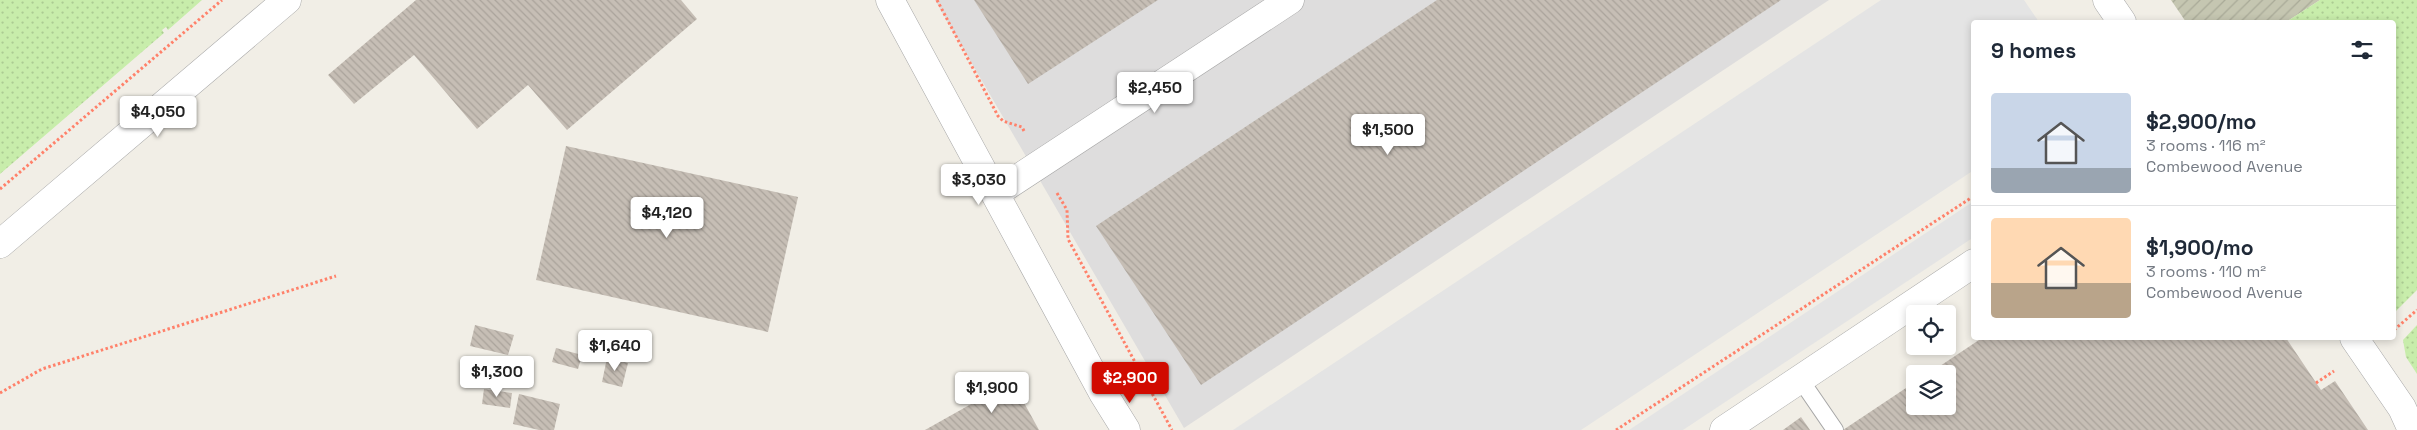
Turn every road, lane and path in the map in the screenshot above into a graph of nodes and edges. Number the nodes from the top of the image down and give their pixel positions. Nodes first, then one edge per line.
1 (222, 0) edge
2 (288, 0) edge
3 (890, 0) edge
4 (937, 0) edge
5 (1290, 0) edge
6 (2107, 0) edge
7 (2121, 20) edge
8 (1041, 164) junction
9 (0, 189) edge
10 (996, 193) junction
11 (1971, 198) edge
12 (0, 244) edge
13 (1971, 265) edge
14 (336, 276) dead end
15 (2417, 310) edge
16 (2396, 328) edge
17 (2355, 340) edge
18 (2340, 367) dead end
19 (1800, 379) junction
20 (2316, 383) dead end
21 (0, 393) edge
22 (1103, 393) junction
23 (1118, 430) edge
24 (1126, 430) edge
25 (1172, 430) edge
26 (1616, 430) edge
27 (1724, 430) edge
28 (1835, 430) edge
29 (2412, 430) edge

1 - 9 path
2 - 12 street
3 - 10 street
4 - 8 path
5 - 8 street
6 - 7 street
8 - 10 street
8 - 25 path
10 - 22 street
11 - 26 path
13 - 19 street
14 - 21 path
15 - 16 path
17 - 29 street
18 - 20 path
19 - 27 street
19 - 28 lane
22 - 23 street
22 - 24 street

